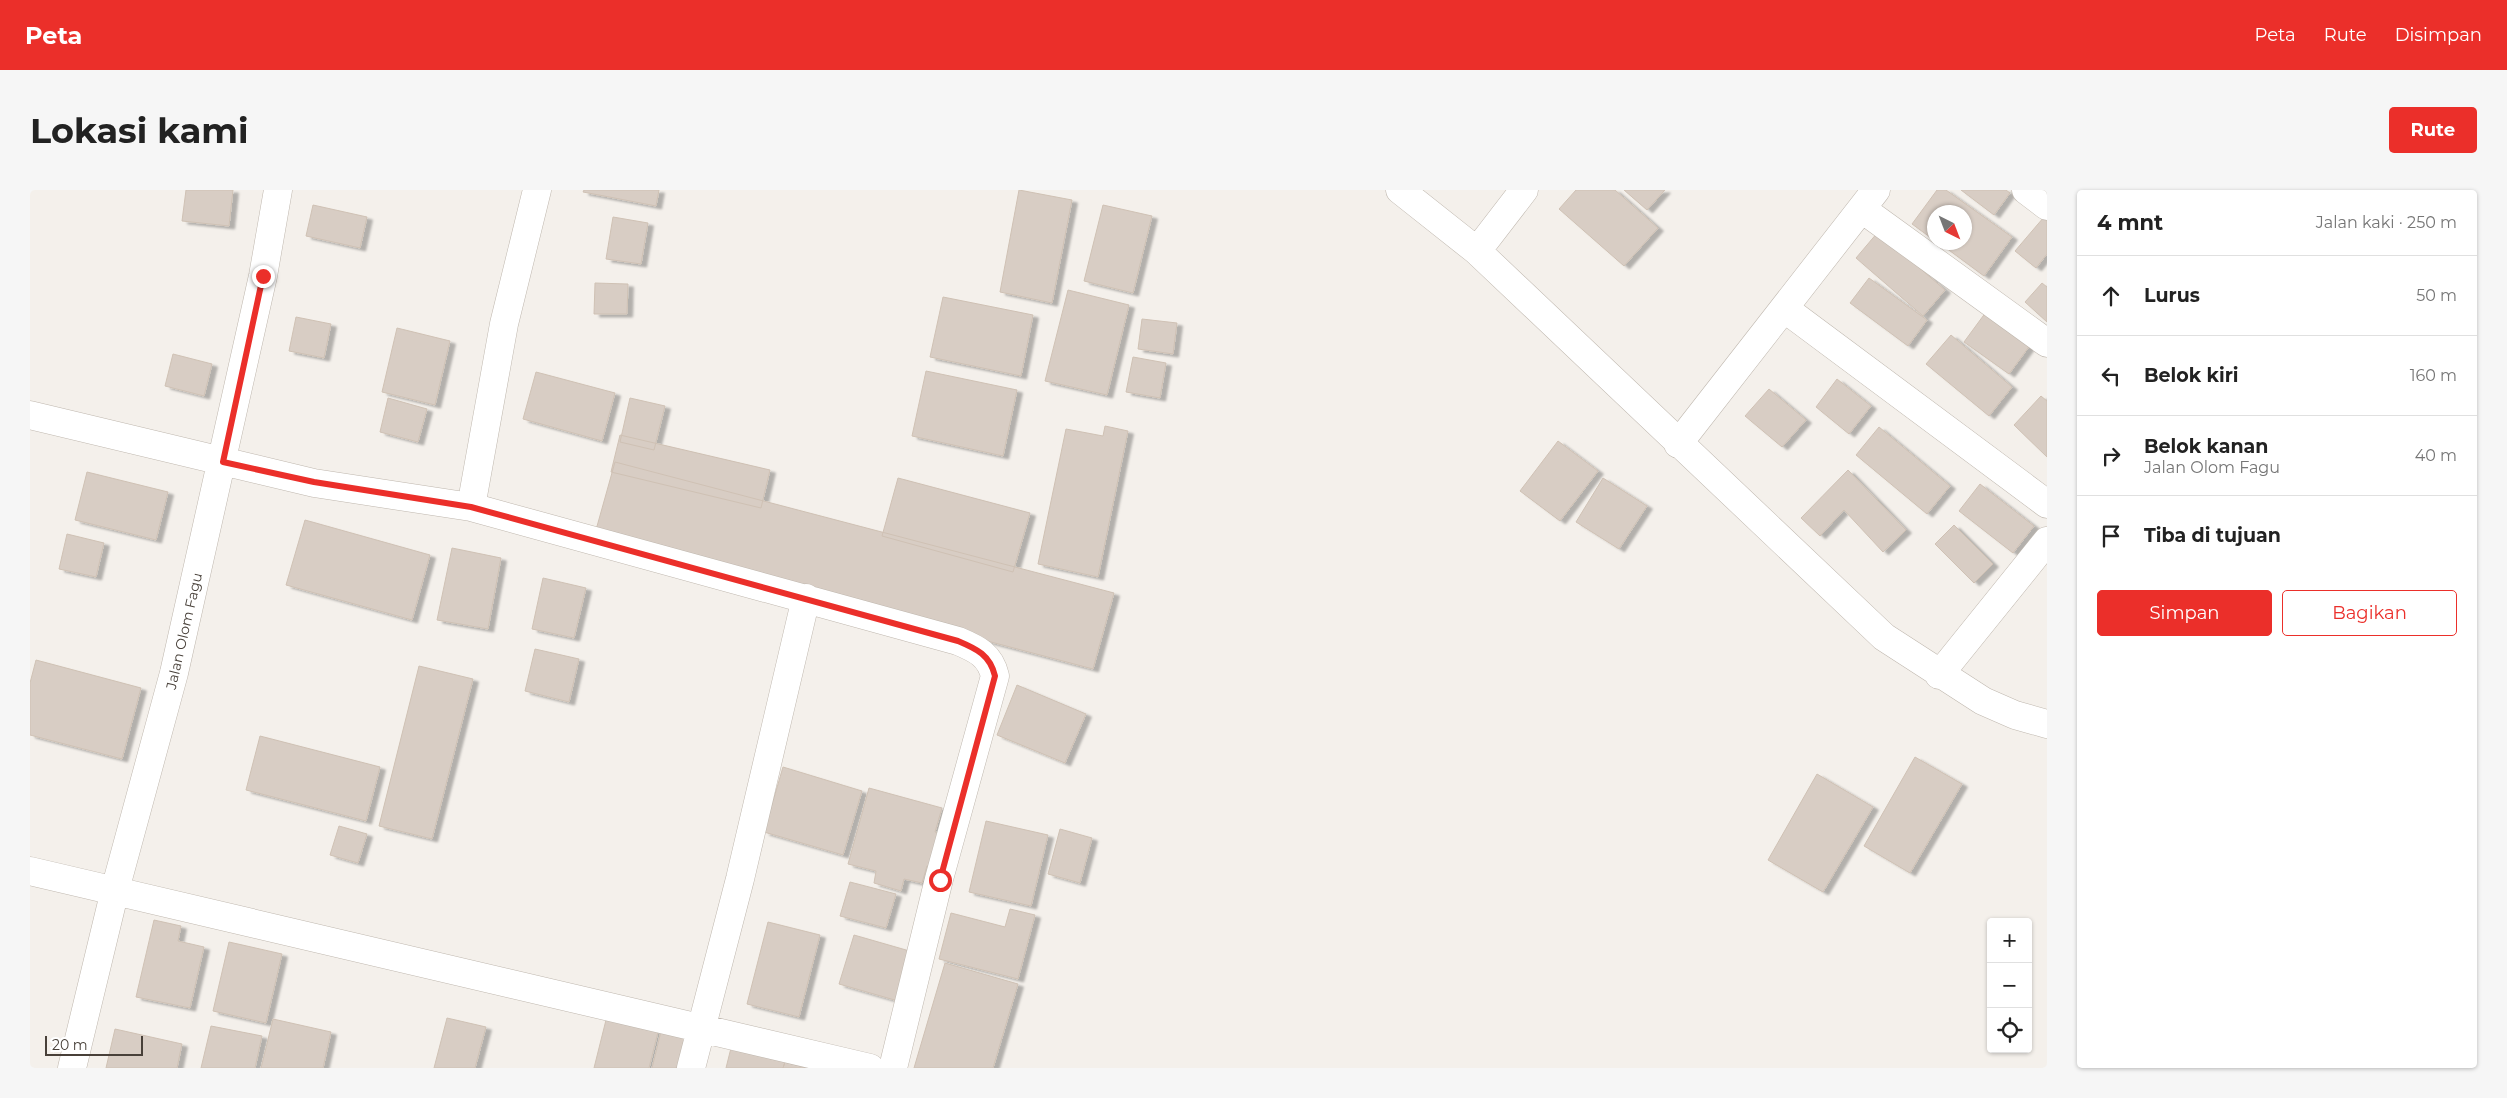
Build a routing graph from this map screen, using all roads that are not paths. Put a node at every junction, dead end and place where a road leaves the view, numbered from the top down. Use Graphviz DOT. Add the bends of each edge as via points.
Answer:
graph roads {
  1 [pos="278,190"];
  2 [pos="537,190"];
  3 [pos="1400,190"];
  4 [pos="1524,190"];
  5 [pos="2026,190"];
  6 [pos="1869,199"];
  7 [pos="2047,206"];
  8 [pos="1477,251"];
  9 [pos="1785,309"];
  10 [pos="2047,343"];
  11 [pos="30,415"];
  12 [pos="1678,444"];
  13 [pos="223,462"];
  14 [pos="2047,504"];
  15 [pos="471,507"];
  16 [pos="2047,541"];
  17 [pos="806,598"];
  18 [pos="1940,675"];
  19 [pos="2047,724"];
  20 [pos="30,871"];
  21 [pos="115,890"];
  22 [pos="701,1028"];
  23 [pos="72,1068"];
  24 [pos="691,1068"];
  25 [pos="870,1068"];
  26 [pos="893,1068"];
  1 -- 13 [label="street, Jalan Olom Fagu"];
  2 -- 15 [label="street" via="504,324"];
  3 -- 8 [label="street"];
  4 -- 8 [label="street"];
  5 -- 7 [label="street"];
  6 -- 9 [label="street"];
  6 -- 10 [label="street"];
  8 -- 12 [label="street"];
  9 -- 12 [label="street"];
  9 -- 14 [label="street"];
  11 -- 13 [label="street"];
  12 -- 18 [label="street" via="1884,637"];
  13 -- 15 [label="street" via="314,482"];
  13 -- 21 [label="street, Jalan Olom Fagu" via="174,673"];
  15 -- 17 [label="street"];
  16 -- 18 [label="street"];
  17 -- 22 [label="street"];
  17 -- 26 [label="street" via="978,649 988,658 995,676"];
  18 -- 19 [label="street" via="1983,701"];
  20 -- 21 [label="street"];
  21 -- 22 [label="street"];
  21 -- 23 [label="street, Jalan Olom Fagu"];
  22 -- 24 [label="street"];
  22 -- 25 [label="street"];
}
